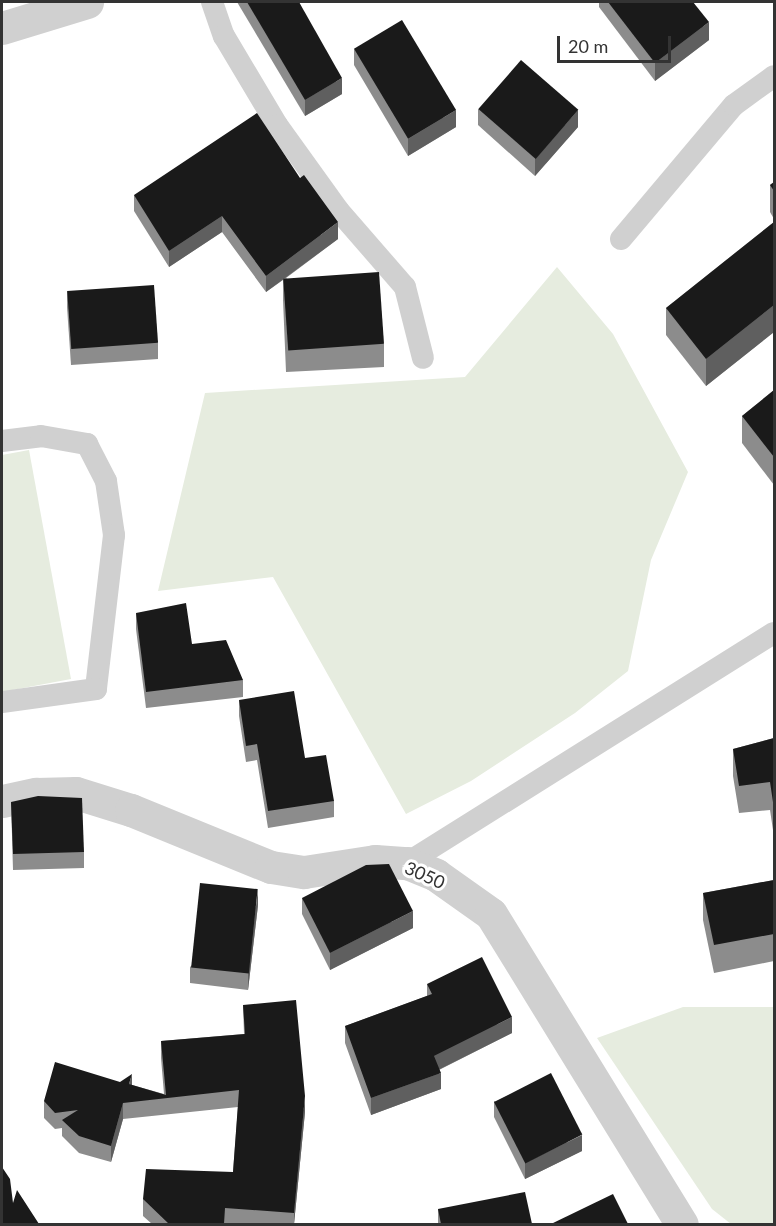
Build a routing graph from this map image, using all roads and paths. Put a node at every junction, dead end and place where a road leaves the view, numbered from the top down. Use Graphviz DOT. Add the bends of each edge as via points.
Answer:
graph roads {
  1 [pos="87,2"];
  2 [pos="212,2"];
  3 [pos="2,28"];
  4 [pos="774,76"];
  5 [pos="621,239"];
  6 [pos="423,358"];
  7 [pos="2,441"];
  8 [pos="774,633"];
  9 [pos="2,702"];
  10 [pos="2,801"];
  11 [pos="407,863"];
  12 [pos="682,1224"];
  1 -- 3 [label="street"];
  2 -- 6 [label="lane" via="224,36 277,126 338,210 405,287"];
  4 -- 5 [label="lane" via="734,105"];
  7 -- 9 [label="lane" via="41,436 87,444 106,481 114,535 96,689"];
  8 -- 11 [label="lane"];
  10 -- 11 [label="street, 3050" via="36,794 76,793 131,810 271,867 304,872 375,861"];
  11 -- 12 [label="street, 3050" via="436,875 491,914"];
}
